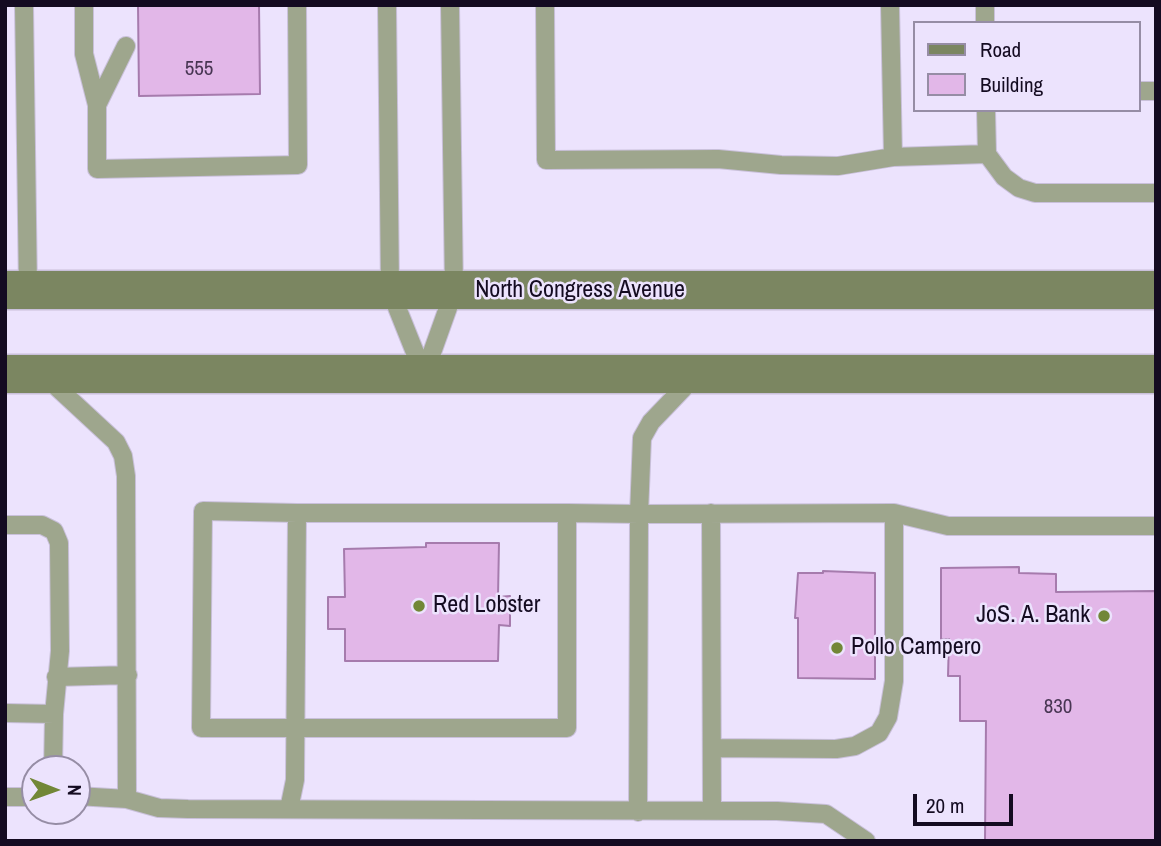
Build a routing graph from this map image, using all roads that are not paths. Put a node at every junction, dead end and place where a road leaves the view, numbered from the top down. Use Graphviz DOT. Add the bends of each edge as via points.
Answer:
graph roads {
  1 [pos="24,5"];
  2 [pos="84,5"];
  3 [pos="297,5"];
  4 [pos="387,5"];
  5 [pos="450,5"];
  6 [pos="545,5"];
  7 [pos="890,5"];
  8 [pos="118,50"];
  9 [pos="97,105"];
  10 [pos="986,112"];
  11 [pos="987,154"];
  12 [pos="893,157"];
  13 [pos="1156,193"];
  14 [pos="17,290"];
  15 [pos="390,290"];
  16 [pos="454,290"];
  17 [pos="1156,290"];
  18 [pos="5,374"];
  19 [pos="43,374"];
  20 [pos="1156,374"];
  21 [pos="424,375"];
  22 [pos="696,375"];
  23 [pos="296,513"];
  24 [pos="567,513"];
  25 [pos="711,513"];
  26 [pos="894,513"];
  27 [pos="639,514"];
  28 [pos="5,525"];
  29 [pos="1156,526"];
  30 [pos="128,675"];
  31 [pos="56,677"];
  32 [pos="5,713"];
  33 [pos="54,715"];
  34 [pos="296,729"];
  35 [pos="712,748"];
  36 [pos="53,755"];
  37 [pos="91,797"];
  38 [pos="127,799"];
  39 [pos="289,809"];
  40 [pos="712,810"];
  41 [pos="638,812"];
  42 [pos="866,841"];
  1 -- 14 [label="lane"];
  2 -- 9 [label="lane" via="84,54"];
  3 -- 9 [label="lane" via="298,165 97,169"];
  4 -- 15 [label="lane"];
  5 -- 16 [label="lane"];
  6 -- 12 [label="lane" via="545,160 718,159 838,166"];
  7 -- 12 [label="lane"];
  8 -- 9 [label="lane"];
  10 -- 11 [label="lane"];
  11 -- 12 [label="lane"];
  11 -- 13 [label="lane" via="1004,177 1035,193"];
  14 -- 15 [label="main road, North Congress Avenue"];
  15 -- 16 [label="main road, North Congress Avenue"];
  15 -- 21 [label="lane"];
  16 -- 17 [label="main road, North Congress Avenue"];
  16 -- 21 [label="lane"];
  18 -- 19 [label="main road"];
  19 -- 21 [label="main road"];
  19 -- 30 [label="lane" via="116,442 123,456"];
  20 -- 22 [label="main road"];
  21 -- 22 [label="main road"];
  22 -- 27 [label="lane" via="651,422 642,438"];
  23 -- 24 [label="lane"];
  23 -- 34 [label="lane"];
  23 -- 34 [label="lane" via="203,511 201,728"];
  24 -- 27 [label="lane"];
  24 -- 34 [label="lane" via="566,728"];
  25 -- 26 [label="lane"];
  25 -- 27 [label="lane"];
  25 -- 35 [label="lane"];
  26 -- 29 [label="lane" via="948,526"];
  26 -- 35 [label="lane" via="894,681 888,717 879,733 855,746 836,749"];
  27 -- 41 [label="lane"];
  28 -- 31 [label="lane" via="42,525 54,531 59,543"];
  30 -- 31 [label="lane"];
  30 -- 38 [label="lane"];
  31 -- 33 [label="lane"];
  32 -- 33 [label="lane"];
  33 -- 36 [label="lane"];
  34 -- 39 [label="lane"];
  35 -- 40 [label="lane"];
  37 -- 38 [label="lane"];
  38 -- 39 [label="lane" via="159,808"];
  39 -- 41 [label="lane"];
  40 -- 41 [label="lane"];
  40 -- 42 [label="lane" via="826,814"];
}
